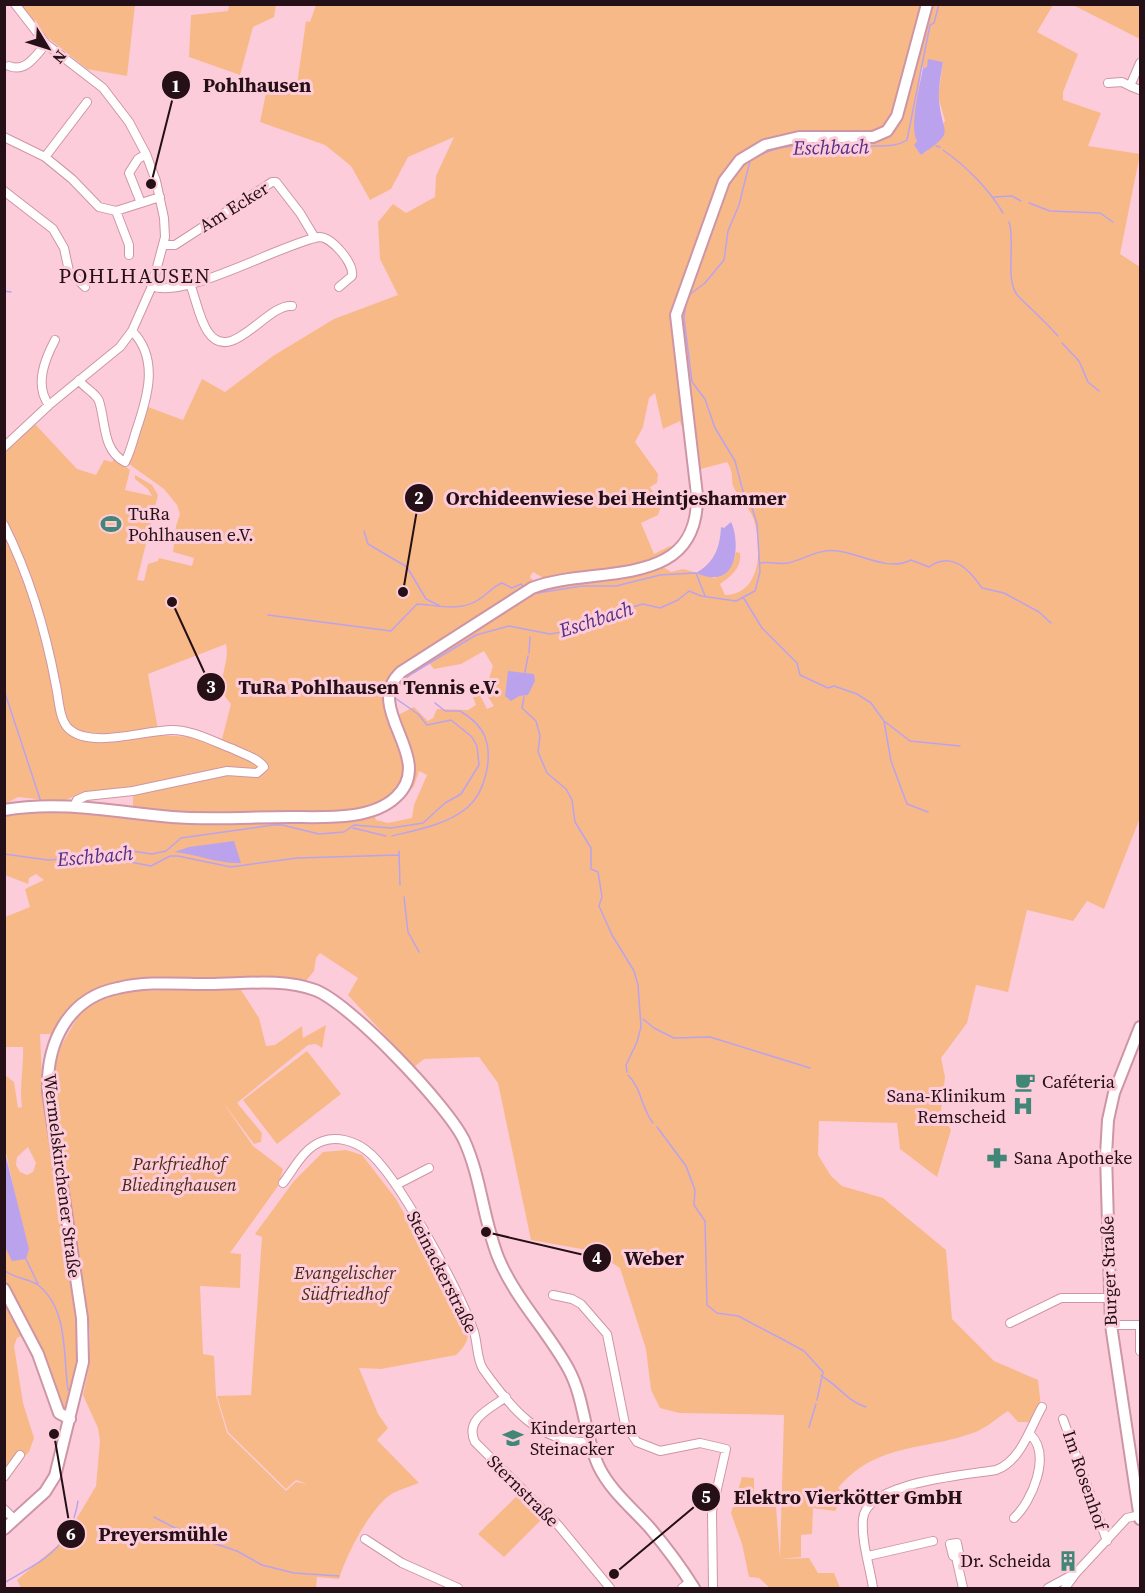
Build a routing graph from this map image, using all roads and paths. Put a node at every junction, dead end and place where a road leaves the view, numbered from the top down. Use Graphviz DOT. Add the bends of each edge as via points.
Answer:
graph roads {
  1 [pos="15,4"];
  2 [pos="927,4"];
  3 [pos="46,44"];
  4 [pos="1140,63"];
  5 [pos="9,66"];
  6 [pos="1108,83"];
  7 [pos="1130,86"];
  8 [pos="1140,90"];
  9 [pos="87,102"];
  10 [pos="5,140"];
  11 [pos="146,154"];
  12 [pos="45,156"];
  13 [pos="4,191"];
  14 [pos="160,197"];
  15 [pos="141,203"];
  16 [pos="116,211"];
  17 [pos="315,238"];
  18 [pos="165,245"];
  19 [pos="129,255"];
  20 [pos="190,284"];
  21 [pos="153,286"];
  22 [pos="85,287"];
  23 [pos="339,287"];
  24 [pos="292,306"];
  25 [pos="132,331"];
  26 [pos="55,340"];
  27 [pos="79,380"];
  28 [pos="49,405"];
  29 [pos="4,447"];
  30 [pos="4,525"];
  31 [pos="74,806"];
  32 [pos="4,810"];
  33 [pos="1140,1027"];
  34 [pos="429,1168"];
  35 [pos="283,1183"];
  36 [pos="396,1185"];
  37 [pos="4,1289"];
  38 [pos="553,1295"];
  39 [pos="1110,1298"];
  40 [pos="1010,1323"];
  41 [pos="1111,1325"];
  42 [pos="1140,1325"];
  43 [pos="1140,1352"];
  44 [pos="506,1397"];
  45 [pos="1042,1407"];
  46 [pos="70,1419"];
  47 [pos="1063,1419"];
  48 [pos="1030,1434"];
  49 [pos="590,1442"];
  50 [pos="20,1455"];
  51 [pos="4,1477"];
  52 [pos="1137,1487"];
  53 [pos="4,1509"];
  54 [pos="1140,1517"];
  55 [pos="1014,1518"];
  56 [pos="15,1520"];
  57 [pos="4,1530"];
  58 [pos="364,1539"];
  59 [pos="933,1541"];
  60 [pos="1107,1541"];
  61 [pos="868,1556"];
  62 [pos="956,1557"];
  63 [pos="1076,1573"];
  64 [pos="689,1586"];
  65 [pos="458,1588"];
  66 [pos="610,1588"];
  67 [pos="713,1588"];
  68 [pos="873,1588"];
  69 [pos="963,1588"];
  70 [pos="1048,1588"];
  71 [pos="1065,1588"];
  1 -- 3 [label="street"];
  2 -- 31 [label="main road" via="897,116 887,131 870,138 799,137 776,142 747,154 726,177 676,313 697,495 693,527 682,546 646,567 532,588 397,675 388,702 407,750 409,769 400,792 384,805 336,816 197,818"];
  3 -- 5 [label="street" via="26,66"];
  3 -- 11 [label="street" via="103,88 129,122"];
  4 -- 7 [label="street"];
  6 -- 7 [label="street"];
  7 -- 8 [label="street"];
  9 -- 12 [label="street" via="73,127"];
  10 -- 12 [label="street"];
  11 -- 14 [label="street"];
  11 -- 15 [label="street" via="129,173"];
  12 -- 16 [label="street" via="99,207"];
  13 -- 22 [label="street" via="53,229 64,248 69,271"];
  14 -- 15 [label="street"];
  14 -- 18 [label="street"];
  15 -- 16 [label="street"];
  16 -- 19 [label="street"];
  17 -- 18 [label="street, Am Ecker" via="288,196 272,182 175,245"];
  17 -- 20 [label="street"];
  17 -- 23 [label="street, Am Ecker" via="328,239 351,267 352,276"];
  18 -- 21 [label="street"];
  20 -- 21 [label="street" via="166,290"];
  20 -- 24 [label="street" via="209,334 221,341 234,341 279,309"];
  21 -- 25 [label="street"];
  25 -- 27 [label="street" via="108,359"];
  25 -- 27 [label="street" via="146,360 150,381 125,462 117,457 104,431 99,402"];
  26 -- 28 [label="street" via="42,375 42,392"];
  27 -- 28 [label="street"];
  28 -- 29 [label="street"];
  30 -- 31 [label="street" via="23,563 51,658 63,719 70,730 86,737 174,730 243,753 264,767 257,772 227,771 133,791 86,796"];
  31 -- 32 [label="main road"];
  33 -- 39 [label="main road, Burger Straße" via="1114,1092 1106,1140"];
  34 -- 36 [label="street"];
  35 -- 36 [label="street, Steinackerstraße" via="310,1148 332,1139 349,1141 367,1150"];
  36 -- 44 [label="street, Steinackerstraße" via="473,1328 480,1363"];
  37 -- 46 [label="main road" via="38,1354 59,1413"];
  38 -- 67 [label="street" via="581,1304 607,1334 625,1424 633,1439 660,1451 700,1443 726,1449 712,1511"];
  39 -- 40 [label="street" via="1061,1298"];
  39 -- 41 [label="main road, Burger Straße"];
  41 -- 42 [label="street"];
  41 -- 52 [label="main road, Burger Straße"];
  42 -- 43 [label="street"];
  44 -- 49 [label="street, Steinackerstraße" via="544,1433 565,1441"];
  44 -- 66 [label="street, Sternstraße" via="475,1420 471,1431 475,1442 558,1525"];
  45 -- 48 [label="street, Im Rosenhof"];
  46 -- 49 [label="main road, Wermelskirchener Straße" via="81,1371 83,1330 48,1092 49,1061 58,1033 85,1002 117,988 148,984 285,984 313,989 343,1005 453,1121 470,1157 502,1265 570,1371"];
  46 -- 56 [label="main road, Wermelskirchener Straße" via="54,1479"];
  47 -- 60 [label="street, Im Rosenhof"];
  48 -- 55 [label="street, Im Rosenhof" via="1037,1451 1038,1475 1030,1499"];
  48 -- 61 [label="street, Im Rosenhof" via="1001,1468 906,1485 878,1499 863,1516"];
  49 -- 64 [label="main road, Wermelskirchener Straße" via="603,1474 667,1549"];
  50 -- 51 [label="street"];
  52 -- 54 [label="main road, Burger Straße"];
  53 -- 56 [label="street"];
  54 -- 60 [label="street" via="1127,1518"];
  56 -- 57 [label="main road, Wermelskirchener Straße"];
  58 -- 65 [label="street" via="402,1563"];
  59 -- 61 [label="street"];
  60 -- 63 [label="street"];
  61 -- 68 [label="street, Im Rosenhof"];
  62 -- 69 [label="street"];
  63 -- 70 [label="street"];
  63 -- 71 [label="street"];
}
